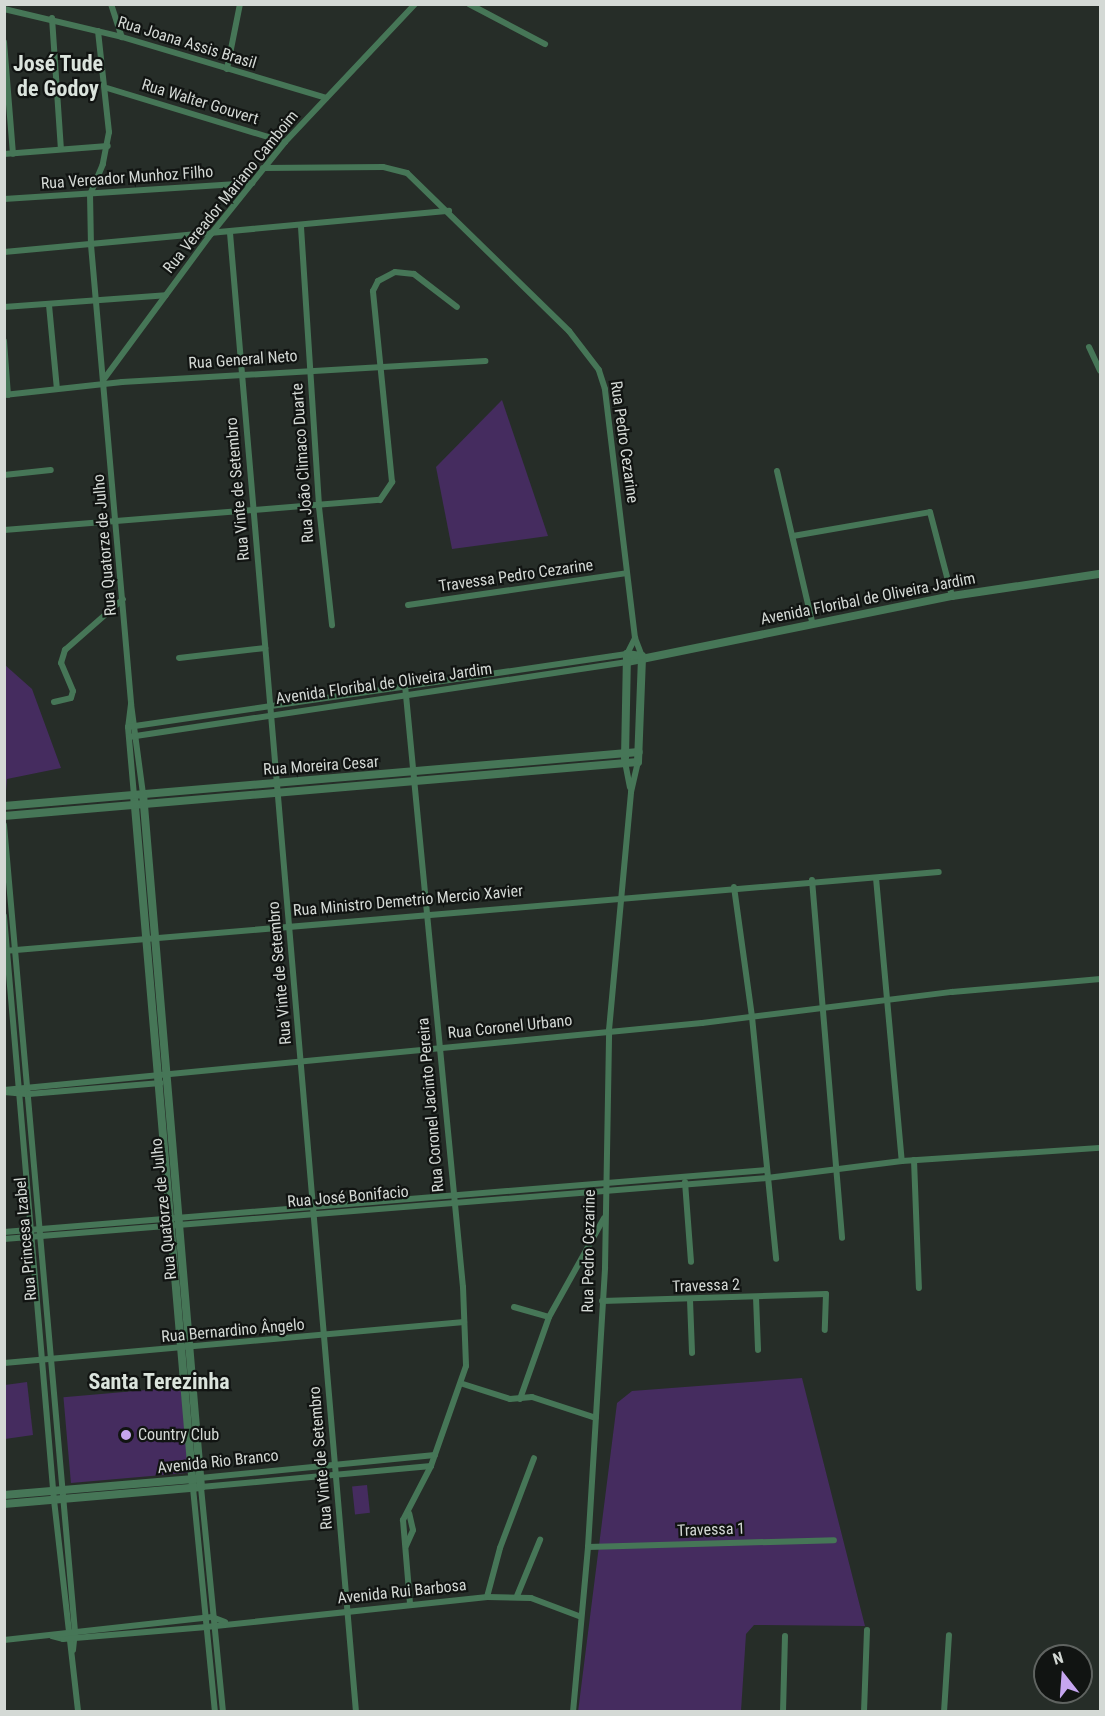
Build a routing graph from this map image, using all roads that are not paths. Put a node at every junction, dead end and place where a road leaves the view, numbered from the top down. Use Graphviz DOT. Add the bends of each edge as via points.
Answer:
graph roads {
  1 [pos="111,4"];
  2 [pos="240,4"];
  3 [pos="415,4"];
  4 [pos="469,4"];
  5 [pos="4,9"];
  6 [pos="52,18"];
  7 [pos="98,30"];
  8 [pos="122,37"];
  9 [pos="4,42"];
  10 [pos="545,44"];
  11 [pos="227,69"];
  12 [pos="107,88"];
  13 [pos="326,98"];
  14 [pos="285,142"];
  15 [pos="108,146"];
  16 [pos="61,148"];
  17 [pos="13,153"];
  18 [pos="4,154"];
  19 [pos="263,168"];
  20 [pos="252,183"];
  21 [pos="90,194"];
  22 [pos="4,199"];
  23 [pos="449,211"];
  24 [pos="301,227"];
  25 [pos="230,233"];
  26 [pos="211,234"];
  27 [pos="91,245"];
  28 [pos="4,252"];
  29 [pos="166,295"];
  30 [pos="96,301"];
  31 [pos="49,305"];
  32 [pos="4,307"];
  33 [pos="458,307"];
  34 [pos="4,341"];
  35 [pos="1089,347"];
  36 [pos="485,361"];
  37 [pos="379,366"];
  38 [pos="310,369"];
  39 [pos="1101,371"];
  40 [pos="242,374"];
  41 [pos="105,381"];
  42 [pos="57,389"];
  43 [pos="6,395"];
  44 [pos="51,470"];
  45 [pos="777,471"];
  46 [pos="4,475"];
  47 [pos="319,507"];
  48 [pos="253,512"];
  49 [pos="116,523"];
  50 [pos="4,530"];
  51 [pos="793,536"];
  52 [pos="627,573"];
  53 [pos="1101,574"];
  54 [pos="952,596"];
  55 [pos="123,599"];
  56 [pos="408,605"];
  57 [pos="812,622"];
  58 [pos="332,625"];
  59 [pos="635,638"];
  60 [pos="265,648"];
  61 [pos="642,656"];
  62 [pos="179,658"];
  63 [pos="627,658"];
  64 [pos="405,685"];
  65 [pos="350,693"];
  66 [pos="407,695"];
  67 [pos="54,702"];
  68 [pos="351,702"];
  69 [pos="131,704"];
  70 [pos="270,705"];
  71 [pos="626,708"];
  72 [pos="641,708"];
  73 [pos="203,715"];
  74 [pos="271,715"];
  75 [pos="204,725"];
  76 [pos="136,726"];
  77 [pos="128,727"];
  78 [pos="137,736"];
  79 [pos="129,737"];
  80 [pos="639,752"];
  81 [pos="625,753"];
  82 [pos="625,762"];
  83 [pos="638,762"];
  84 [pos="415,772"];
  85 [pos="132,773"];
  86 [pos="141,773"];
  87 [pos="416,782"];
  88 [pos="278,783"];
  89 [pos="279,792"];
  90 [pos="631,792"];
  91 [pos="143,794"];
  92 [pos="134,795"];
  93 [pos="140,805"];
  94 [pos="4,806"];
  95 [pos="4,816"];
  96 [pos="4,825"];
  97 [pos="939,872"];
  98 [pos="876,878"];
  99 [pos="812,880"];
  100 [pos="734,888"];
  101 [pos="619,896"];
  102 [pos="429,912"];
  103 [pos="4,916"];
  104 [pos="288,925"];
  105 [pos="151,940"];
  106 [pos="9,950"];
  107 [pos="1101,979"];
  108 [pos="887,999"];
  109 [pos="822,1007"];
  110 [pos="752,1017"];
  111 [pos="609,1030"];
  112 [pos="440,1048"];
  113 [pos="301,1060"];
  114 [pos="161,1079"];
  115 [pos="28,1085"];
  116 [pos="19,1086"];
  117 [pos="4,1091"];
  118 [pos="20,1095"];
  119 [pos="28,1095"];
  120 [pos="1101,1148"];
  121 [pos="914,1160"];
  122 [pos="902,1161"];
  123 [pos="837,1169"];
  124 [pos="766,1170"];
  125 [pos="716,1173"];
  126 [pos="685,1175"];
  127 [pos="767,1178"];
  128 [pos="604,1181"];
  129 [pos="717,1182"];
  130 [pos="685,1184"];
  131 [pos="604,1191"];
  132 [pos="453,1194"];
  133 [pos="453,1202"];
  134 [pos="311,1210"];
  135 [pos="604,1218"];
  136 [pos="175,1221"];
  137 [pos="4,1232"];
  138 [pos="35,1233"];
  139 [pos="842,1238"];
  140 [pos="4,1239"];
  141 [pos="776,1259"];
  142 [pos="691,1262"];
  143 [pos="174,1264"];
  144 [pos="183,1264"];
  145 [pos="919,1288"];
  146 [pos="756,1297"];
  147 [pos="690,1300"];
  148 [pos="602,1301"];
  149 [pos="514,1307"];
  150 [pos="187,1309"];
  151 [pos="177,1310"];
  152 [pos="549,1317"];
  153 [pos="464,1322"];
  154 [pos="825,1330"];
  155 [pos="323,1336"];
  156 [pos="190,1349"];
  157 [pos="180,1350"];
  158 [pos="758,1350"];
  159 [pos="692,1353"];
  160 [pos="51,1358"];
  161 [pos="42,1360"];
  162 [pos="4,1363"];
  163 [pos="463,1384"];
  164 [pos="520,1399"];
  165 [pos="185,1400"];
  166 [pos="194,1400"];
  167 [pos="596,1418"];
  168 [pos="192,1433"];
  169 [pos="435,1455"];
  170 [pos="534,1458"];
  171 [pos="335,1463"];
  172 [pos="431,1466"];
  173 [pos="335,1474"];
  174 [pos="159,1482"];
  175 [pos="197,1483"];
  176 [pos="160,1491"];
  177 [pos="96,1492"];
  178 [pos="4,1495"];
  179 [pos="64,1495"];
  180 [pos="53,1496"];
  181 [pos="4,1504"];
  182 [pos="409,1513"];
  183 [pos="540,1540"];
  184 [pos="834,1540"];
  185 [pos="406,1546"];
  186 [pos="588,1547"];
  187 [pos="517,1596"];
  188 [pos="488,1597"];
  189 [pos="410,1604"];
  190 [pos="348,1611"];
  191 [pos="579,1616"];
  192 [pos="209,1617"];
  193 [pos="225,1622"];
  194 [pos="210,1627"];
  195 [pos="867,1630"];
  196 [pos="72,1635"];
  197 [pos="950,1635"];
  198 [pos="785,1636"];
  199 [pos="4,1640"];
  200 [pos="217,1691"];
  201 [pos="78,1712"];
  202 [pos="215,1712"];
  203 [pos="223,1712"];
  204 [pos="357,1712"];
  205 [pos="573,1712"];
  206 [pos="783,1712"];
  207 [pos="864,1712"];
  208 [pos="944,1712"];
  1 -- 8 [label="street"];
  2 -- 11 [label="street"];
  3 -- 13 [label="street, Rua Vereador Mariano Camboim"];
  4 -- 10 [label="street"];
  5 -- 6 [label="street, Rua Joana Assis Brasil"];
  6 -- 7 [label="street, Rua Joana Assis Brasil"];
  6 -- 16 [label="street"];
  7 -- 8 [label="street, Rua Joana Assis Brasil"];
  7 -- 12 [label="street"];
  8 -- 11 [label="street, Rua Joana Assis Brasil"];
  9 -- 17 [label="street"];
  11 -- 13 [label="street, Rua Joana Assis Brasil"];
  12 -- 14 [label="street, Rua Walter Gouvert"];
  12 -- 15 [label="street"];
  13 -- 14 [label="street, Rua Vereador Mariano Camboim"];
  14 -- 19 [label="street, Rua Vereador Mariano Camboim"];
  15 -- 16 [label="street"];
  15 -- 21 [label="street"];
  16 -- 17 [label="street"];
  17 -- 18 [label="street"];
  19 -- 20 [label="street, Rua Vereador Mariano Camboim"];
  19 -- 23 [label="street, Rua Pedro Cezarine" via="397,169"];
  20 -- 21 [label="street, Rua Vereador Munhoz Filho"];
  20 -- 26 [label="street, Rua Vereador Mariano Camboim"];
  21 -- 22 [label="street, Rua Vereador Munhoz Filho"];
  21 -- 27 [label="street, Rua Quatorze de Julho"];
  23 -- 24 [label="street"];
  23 -- 52 [label="street, Rua Pedro Cezarine" via="569,331 599,370 613,439"];
  24 -- 25 [label="street"];
  24 -- 38 [label="street, Rua João Climaco Duarte"];
  25 -- 26 [label="street"];
  25 -- 40 [label="street, Rua Vinte de Setembro"];
  26 -- 27 [label="street"];
  26 -- 29 [label="street, Rua Vereador Mariano Camboim"];
  27 -- 28 [label="street"];
  27 -- 30 [label="street, Rua Quatorze de Julho"];
  29 -- 30 [label="street"];
  29 -- 41 [label="street, Rua Vereador Mariano Camboim"];
  30 -- 31 [label="street"];
  30 -- 41 [label="street, Rua Quatorze de Julho"];
  31 -- 32 [label="street"];
  31 -- 42 [label="street"];
  33 -- 37 [label="street" via="414,274 396,272 378,281 373,291"];
  34 -- 43 [label="street"];
  35 -- 39 [label="street"];
  36 -- 37 [label="street, Rua General Neto" via="428,367"];
  37 -- 38 [label="street, Rua General Neto"];
  37 -- 47 [label="street" via="392,482 387,494 368,504"];
  38 -- 40 [label="street, Rua General Neto"];
  38 -- 47 [label="street, Rua João Climaco Duarte"];
  40 -- 41 [label="street, Rua General Neto"];
  40 -- 48 [label="street, Rua Vinte de Setembro"];
  41 -- 42 [label="street, Rua General Neto"];
  41 -- 49 [label="street, Rua Quatorze de Julho"];
  42 -- 43 [label="street, Rua General Neto"];
  44 -- 46 [label="street"];
  45 -- 51 [label="street"];
  47 -- 48 [label="street"];
  47 -- 58 [label="street, Rua João Climaco Duarte"];
  48 -- 49 [label="street"];
  48 -- 60 [label="street, Rua Vinte de Setembro"];
  49 -- 50 [label="street"];
  49 -- 55 [label="street, Rua Quatorze de Julho"];
  51 -- 54 [label="street" via="930,512"];
  51 -- 57 [label="street"];
  52 -- 56 [label="street, Travessa Pedro Cezarine"];
  52 -- 59 [label="street, Rua Pedro Cezarine"];
  53 -- 54 [label="street, Avenida Floribal de Oliveira Jardim"];
  54 -- 57 [label="street, Avenida Floribal de Oliveira Jardim"];
  55 -- 67 [label="street" via="65,650 62,663 73,691 71,698"];
  55 -- 69 [label="street, Rua Quatorze de Julho"];
  57 -- 61 [label="street, Avenida Floribal de Oliveira Jardim"];
  59 -- 61 [label="street"];
  59 -- 63 [label="street, Rua Pedro Cezarine"];
  60 -- 62 [label="street"];
  60 -- 70 [label="street, Rua Vinte de Setembro"];
  61 -- 63 [label="street, Avenida Floribal de Oliveira Jardim"];
  61 -- 72 [label="street, Rua Pedro Cezarine"];
  63 -- 64 [label="street, Avenida Floribal de Oliveira Jardim"];
  63 -- 66 [label="street, Avenida Floribal de Oliveira Jardim"];
  63 -- 71 [label="street, Rua Pedro Cezarine"];
  64 -- 65 [label="street, Avenida Floribal de Oliveira Jardim"];
  64 -- 66 [label="street, Rua Coronel Jacinto Pereira"];
  65 -- 68 [label="street"];
  65 -- 70 [label="street, Avenida Floribal de Oliveira Jardim"];
  66 -- 68 [label="street, Avenida Floribal de Oliveira Jardim"];
  66 -- 84 [label="street, Rua Coronel Jacinto Pereira"];
  68 -- 74 [label="street, Avenida Floribal de Oliveira Jardim"];
  69 -- 76 [label="street, Rua Quatorze de Julho"];
  69 -- 77 [label="street, Rua Quatorze de Julho"];
  70 -- 73 [label="street, Avenida Floribal de Oliveira Jardim"];
  70 -- 74 [label="street, Rua Vinte de Setembro"];
  71 -- 72 [label="street"];
  71 -- 81 [label="street, Rua Pedro Cezarine"];
  72 -- 80 [label="street, Rua Pedro Cezarine"];
  73 -- 75 [label="street"];
  73 -- 76 [label="street, Avenida Floribal de Oliveira Jardim"];
  74 -- 75 [label="street, Avenida Floribal de Oliveira Jardim"];
  74 -- 88 [label="street, Rua Vinte de Setembro"];
  75 -- 78 [label="street, Avenida Floribal de Oliveira Jardim"];
  76 -- 77 [label="street, Avenida Floribal de Oliveira Jardim"];
  76 -- 78 [label="street, Rua Quatorze de Julho"];
  77 -- 79 [label="street, Rua Quatorze de Julho"];
  78 -- 79 [label="street, Avenida Floribal de Oliveira Jardim"];
  78 -- 86 [label="street, Rua Quatorze de Julho"];
  79 -- 85 [label="street, Rua Quatorze de Julho"];
  80 -- 81 [label="street, Rua Moreira Cesar"];
  80 -- 83 [label="street, Rua Pedro Cezarine"];
  81 -- 82 [label="street, Rua Pedro Cezarine"];
  81 -- 84 [label="street, Rua Moreira Cesar"];
  82 -- 83 [label="street, Rua Moreira Cesar"];
  82 -- 87 [label="street, Rua Moreira Cesar"];
  82 -- 90 [label="street, Rua Pedro Cezarine"];
  83 -- 90 [label="street, Rua Pedro Cezarine"];
  84 -- 87 [label="street, Rua Coronel Jacinto Pereira"];
  84 -- 88 [label="street, Rua Moreira Cesar"];
  85 -- 86 [label="street"];
  85 -- 92 [label="street, Rua Quatorze de Julho"];
  86 -- 91 [label="street, Rua Quatorze de Julho"];
  87 -- 89 [label="street, Rua Moreira Cesar"];
  87 -- 102 [label="street, Rua Coronel Jacinto Pereira"];
  88 -- 89 [label="street, Rua Vinte de Setembro"];
  88 -- 91 [label="street, Rua Moreira Cesar"];
  89 -- 93 [label="street, Rua Moreira Cesar"];
  89 -- 104 [label="street, Rua Vinte de Setembro"];
  90 -- 101 [label="street, Rua Pedro Cezarine"];
  91 -- 92 [label="street, Rua Moreira Cesar"];
  91 -- 93 [label="street, Rua Quatorze de Julho"];
  92 -- 93 [label="street, Rua Quatorze de Julho"];
  92 -- 94 [label="street, Rua Moreira Cesar"];
  93 -- 95 [label="street, Rua Moreira Cesar"];
  93 -- 105 [label="street, Rua Quatorze de Julho"];
  96 -- 106 [label="street, Rua Princesa Izabel"];
  97 -- 98 [label="street, Rua Ministro Demetrio Mercio Xavier"];
  98 -- 99 [label="street, Rua Ministro Demetrio Mercio Xavier"];
  98 -- 108 [label="street"];
  99 -- 100 [label="street, Rua Ministro Demetrio Mercio Xavier"];
  99 -- 109 [label="street"];
  100 -- 101 [label="street, Rua Ministro Demetrio Mercio Xavier"];
  100 -- 110 [label="street"];
  101 -- 102 [label="street, Rua Ministro Demetrio Mercio Xavier"];
  101 -- 111 [label="street, Rua Pedro Cezarine"];
  102 -- 104 [label="street, Rua Ministro Demetrio Mercio Xavier"];
  102 -- 112 [label="street, Rua Coronel Jacinto Pereira"];
  103 -- 106 [label="street, Rua Princesa Izabel"];
  104 -- 105 [label="street, Rua Ministro Demetrio Mercio Xavier"];
  104 -- 113 [label="street, Rua Vinte de Setembro"];
  105 -- 106 [label="street, Rua Ministro Demetrio Mercio Xavier"];
  105 -- 114 [label="street, Rua Quatorze de Julho"];
  106 -- 115 [label="street, Rua Princesa Izabel"];
  106 -- 116 [label="street, Rua Princesa Izabel"];
  107 -- 108 [label="street, Rua Coronel Urbano"];
  108 -- 109 [label="street, Rua Coronel Urbano"];
  108 -- 122 [label="street"];
  109 -- 110 [label="street, Rua Coronel Urbano"];
  109 -- 123 [label="street"];
  110 -- 111 [label="street, Rua Coronel Urbano"];
  110 -- 124 [label="street"];
  111 -- 112 [label="street, Rua Coronel Urbano"];
  111 -- 128 [label="street, Rua Pedro Cezarine"];
  112 -- 113 [label="street, Rua Coronel Urbano"];
  112 -- 132 [label="street, Rua Coronel Jacinto Pereira"];
  113 -- 114 [label="street, Rua Coronel Urbano"];
  113 -- 134 [label="street, Rua Vinte de Setembro"];
  114 -- 115 [label="street, Rua Coronel Urbano"];
  114 -- 119 [label="street, Rua Coronel Urbano"];
  114 -- 136 [label="street, Rua Quatorze de Julho"];
  115 -- 116 [label="street, Rua Coronel Urbano"];
  115 -- 119 [label="street, Rua Princesa Izabel"];
  116 -- 117 [label="street, Rua Coronel Urbano"];
  116 -- 118 [label="street, Rua Princesa Izabel"];
  117 -- 118 [label="street, Rua Coronel Urbano"];
  118 -- 119 [label="street, Rua Coronel Urbano"];
  118 -- 138 [label="street, Rua Princesa Izabel"];
  119 -- 138 [label="street, Rua Princesa Izabel"];
  120 -- 121 [label="street, Rua José Bonifacio"];
  121 -- 122 [label="street, Rua José Bonifacio"];
  121 -- 145 [label="street"];
  122 -- 123 [label="street, Rua José Bonifacio"];
  123 -- 127 [label="street, Rua José Bonifacio"];
  123 -- 139 [label="street"];
  124 -- 125 [label="street, Rua José Bonifacio"];
  124 -- 127 [label="street"];
  125 -- 126 [label="street, Rua José Bonifacio"];
  125 -- 129 [label="street"];
  126 -- 128 [label="street, Rua José Bonifacio"];
  126 -- 130 [label="street"];
  127 -- 129 [label="street, Rua José Bonifacio"];
  127 -- 141 [label="street"];
  128 -- 131 [label="street, Rua Pedro Cezarine"];
  128 -- 132 [label="street, Rua José Bonifacio"];
  129 -- 130 [label="street, Rua José Bonifacio"];
  130 -- 131 [label="street, Rua José Bonifacio"];
  130 -- 142 [label="street"];
  131 -- 133 [label="street, Rua José Bonifacio"];
  131 -- 135 [label="street, Rua Pedro Cezarine"];
  132 -- 133 [label="street, Rua Coronel Jacinto Pereira"];
  132 -- 134 [label="street, Rua José Bonifacio"];
  133 -- 134 [label="street, Rua José Bonifacio"];
  133 -- 153 [label="street, Rua Coronel Jacinto Pereira"];
  134 -- 136 [label="street, Rua José Bonifacio"];
  134 -- 155 [label="street, Rua Vinte de Setembro"];
  135 -- 148 [label="street, Rua Pedro Cezarine"];
  135 -- 152 [label="street"];
  136 -- 138 [label="street, Rua José Bonifacio"];
  136 -- 143 [label="street, Rua Quatorze de Julho"];
  136 -- 144 [label="street, Rua Quatorze de Julho"];
  137 -- 138 [label="street, Rua José Bonifacio"];
  138 -- 140 [label="street, Rua José Bonifacio"];
  138 -- 160 [label="street, Rua Princesa Izabel"];
  138 -- 161 [label="street, Rua Princesa Izabel"];
  143 -- 144 [label="street"];
  143 -- 151 [label="street, Rua Quatorze de Julho"];
  144 -- 150 [label="street, Rua Quatorze de Julho"];
  146 -- 147 [label="street, Travessa 2"];
  146 -- 154 [label="street, Travessa 2" via="826,1294"];
  146 -- 158 [label="street"];
  147 -- 148 [label="street, Travessa 2"];
  147 -- 159 [label="street"];
  148 -- 167 [label="street, Rua Pedro Cezarine"];
  149 -- 152 [label="street"];
  150 -- 151 [label="street"];
  150 -- 156 [label="street, Rua Quatorze de Julho"];
  151 -- 157 [label="street, Rua Quatorze de Julho"];
  152 -- 164 [label="street"];
  153 -- 155 [label="street, Rua Bernardino Ângelo"];
  153 -- 163 [label="street, Rua Coronel Jacinto Pereira"];
  155 -- 156 [label="street, Rua Bernardino Ângelo"];
  155 -- 171 [label="street, Rua Vinte de Setembro"];
  156 -- 157 [label="street, Rua Bernardino Ângelo"];
  156 -- 166 [label="street, Rua Quatorze de Julho"];
  157 -- 160 [label="street, Rua Bernardino Ângelo"];
  157 -- 165 [label="street, Rua Quatorze de Julho"];
  160 -- 161 [label="street, Rua Bernardino Ângelo"];
  160 -- 179 [label="street, Rua Princesa Izabel"];
  161 -- 162 [label="street, Rua Bernardino Ângelo"];
  161 -- 180 [label="street, Rua Princesa Izabel"];
  163 -- 164 [label="street"];
  163 -- 169 [label="street, Rua Coronel Jacinto Pereira"];
  164 -- 167 [label="street" via="532,1397"];
  165 -- 166 [label="street"];
  165 -- 168 [label="street, Rua Quatorze de Julho"];
  166 -- 168 [label="street, Rua Quatorze de Julho"];
  167 -- 186 [label="street, Rua Pedro Cezarine"];
  168 -- 175 [label="street, Rua Quatorze de Julho"];
  169 -- 171 [label="street, Avenida Rio Branco"];
  169 -- 172 [label="street, Rua Coronel Jacinto Pereira"];
  170 -- 188 [label="street" via="500,1548"];
  171 -- 173 [label="street, Rua Vinte de Setembro"];
  171 -- 175 [label="street, Avenida Rio Branco"];
  172 -- 173 [label="street, Avenida Rio Branco"];
  172 -- 182 [label="street, Rua Coronel Jacinto Pereira"];
  173 -- 175 [label="street, Avenida Rio Branco"];
  173 -- 190 [label="street, Rua Vinte de Setembro"];
  174 -- 175 [label="street, Avenida Rio Branco"];
  174 -- 176 [label="street"];
  174 -- 177 [label="street, Avenida Rio Branco"];
  175 -- 176 [label="street, Avenida Rio Branco"];
  175 -- 192 [label="street, Rua Quatorze de Julho"];
  176 -- 177 [label="street, Avenida Rio Branco"];
  177 -- 179 [label="street, Avenida Rio Branco"];
  178 -- 180 [label="street, Avenida Rio Branco"];
  179 -- 180 [label="street, Avenida Rio Branco"];
  179 -- 196 [label="street, Rua Princesa Izabel"];
  180 -- 181 [label="street, Avenida Rio Branco"];
  180 -- 196 [label="street, Rua Princesa Izabel"];
  182 -- 185 [label="street, Rua Coronel Jacinto Pereira" via="413,1530"];
  182 -- 185 [label="street, Rua Coronel Jacinto Pereira" via="401,1530"];
  183 -- 187 [label="street"];
  184 -- 186 [label="street, Travessa 1"];
  185 -- 189 [label="street, Rua Coronel Jacinto Pereira"];
  186 -- 191 [label="street, Rua Pedro Cezarine"];
  187 -- 188 [label="street, Avenida Rui Barbosa"];
  187 -- 191 [label="street, Avenida Rui Barbosa"];
  188 -- 189 [label="street, Avenida Rui Barbosa"];
  189 -- 190 [label="street, Avenida Rui Barbosa"];
  190 -- 193 [label="street, Avenida Rui Barbosa"];
  190 -- 204 [label="street, Rua Vinte de Setembro"];
  191 -- 205 [label="street, Rua Pedro Cezarine"];
  192 -- 193 [label="street, Avenida Rui Barbosa"];
  192 -- 194 [label="street, Rua Quatorze de Julho"];
  192 -- 196 [label="street, Avenida Rui Barbosa"];
  193 -- 194 [label="street, Avenida Rui Barbosa"];
  194 -- 196 [label="street, Avenida Rui Barbosa"];
  194 -- 200 [label="street, Rua Quatorze de Julho"];
  195 -- 207 [label="street"];
  196 -- 199 [label="street, Avenida Rui Barbosa"];
  196 -- 201 [label="street, Rua Princesa Izabel"];
  197 -- 208 [label="street"];
  198 -- 206 [label="street"];
  200 -- 202 [label="street, Rua Quatorze de Julho"];
  200 -- 203 [label="street, Rua Quatorze de Julho"];
}
